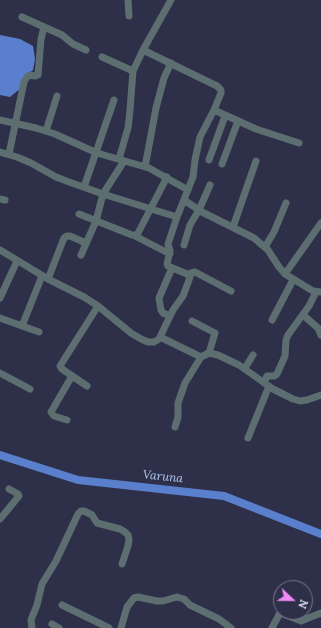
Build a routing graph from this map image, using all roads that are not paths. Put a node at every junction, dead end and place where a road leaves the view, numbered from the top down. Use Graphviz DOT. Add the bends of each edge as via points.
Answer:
graph roads {
  1 [pos="128,0"];
  2 [pos="170,0"];
  3 [pos="129,16"];
  4 [pos="22,17"];
  5 [pos="44,27"];
  6 [pos="86,50"];
  7 [pos="143,50"];
  8 [pos="102,57"];
  9 [pos="171,63"];
  10 [pos="133,71"];
  11 [pos="57,96"];
  12 [pos="114,100"];
  13 [pos="214,110"];
  14 [pos="225,116"];
  15 [pos="0,120"];
  16 [pos="238,121"];
  17 [pos="16,122"];
  18 [pos="46,131"];
  19 [pos="299,143"];
  20 [pos="0,152"];
  21 [pos="97,152"];
  22 [pos="9,154"];
  23 [pos="121,160"];
  24 [pos="209,160"];
  25 [pos="256,161"];
  26 [pos="222,164"];
  27 [pos="145,167"];
  28 [pos="167,177"];
  29 [pos="210,185"];
  30 [pos="84,188"];
  31 [pos="188,190"];
  32 [pos="103,194"];
  33 [pos="184,200"];
  34 [pos="286,203"];
  35 [pos="151,209"];
  36 [pos="199,210"];
  37 [pos="79,214"];
  38 [pos="177,217"];
  39 [pos="96,221"];
  40 [pos="321,223"];
  41 [pos="233,227"];
  42 [pos="135,236"];
  43 [pos="86,243"];
  44 [pos="184,245"];
  45 [pos="265,247"];
  46 [pos="0,250"];
  47 [pos="170,254"];
  48 [pos="81,255"];
  49 [pos="17,260"];
  50 [pos="172,268"];
  51 [pos="285,274"];
  52 [pos="189,275"];
  53 [pos="45,278"];
  54 [pos="293,280"];
  55 [pos="231,291"];
  56 [pos="318,292"];
  57 [pos="0,298"];
  58 [pos="98,306"];
  59 [pos="303,315"];
  60 [pos="170,316"];
  61 [pos="0,318"];
  62 [pos="272,320"];
  63 [pos="192,321"];
  64 [pos="22,326"];
  65 [pos="39,332"];
  66 [pos="321,335"];
  67 [pos="160,337"];
  68 [pos="209,353"];
  69 [pos="252,355"];
  70 [pos="201,357"];
  71 [pos="245,368"];
  72 [pos="0,373"];
  73 [pos="72,376"];
  74 [pos="266,384"];
  75 [pos="87,386"];
  76 [pos="30,389"];
  77 [pos="321,395"];
  78 [pos="67,420"];
  79 [pos="175,427"];
  80 [pos="248,438"];
  81 [pos="9,489"];
  82 [pos="0,519"];
  83 [pos="122,564"];
  84 [pos="62,605"];
  85 [pos="321,613"];
  86 [pos="52,624"];
  87 [pos="32,628"];
  88 [pos="59,628"];
  89 [pos="109,628"];
  90 [pos="121,628"];
  91 [pos="231,628"];
  92 [pos="272,628"];
  1 -- 3 [label="street"];
  2 -- 7 [label="street"];
  4 -- 5 [label="street"];
  5 -- 6 [label="street"];
  5 -- 17 [label="street" via="38,75 30,75 26,79"];
  7 -- 9 [label="street"];
  7 -- 10 [label="street"];
  8 -- 10 [label="street"];
  9 -- 13 [label="street" via="220,88 221,93"];
  9 -- 27 [label="street" via="156,108"];
  10 -- 23 [label="street" via="128,128"];
  11 -- 18 [label="street"];
  12 -- 21 [label="street"];
  13 -- 14 [label="street"];
  13 -- 31 [label="street" via="200,137 193,177"];
  14 -- 16 [label="street"];
  14 -- 24 [label="street"];
  15 -- 17 [label="street"];
  16 -- 19 [label="street"];
  16 -- 26 [label="street"];
  17 -- 18 [label="street"];
  17 -- 22 [label="street"];
  18 -- 21 [label="street"];
  20 -- 22 [label="street"];
  21 -- 23 [label="street"];
  21 -- 30 [label="street"];
  22 -- 30 [label="street"];
  23 -- 27 [label="street"];
  23 -- 32 [label="street"];
  25 -- 41 [label="street"];
  27 -- 28 [label="street"];
  28 -- 31 [label="street"];
  28 -- 35 [label="street"];
  29 -- 36 [label="street"];
  30 -- 32 [label="street"];
  31 -- 33 [label="street"];
  32 -- 35 [label="street"];
  32 -- 39 [label="street"];
  33 -- 36 [label="street"];
  33 -- 38 [label="street"];
  34 -- 45 [label="street"];
  35 -- 38 [label="street"];
  35 -- 42 [label="street"];
  36 -- 41 [label="street"];
  36 -- 44 [label="street" via="190,225"];
  37 -- 39 [label="street"];
  38 -- 47 [label="street" via="168,244"];
  39 -- 42 [label="street"];
  39 -- 43 [label="street"];
  40 -- 51 [label="street"];
  41 -- 45 [label="street"];
  42 -- 47 [label="street"];
  43 -- 48 [label="street"];
  43 -- 53 [label="street" via="70,236 64,238"];
  45 -- 51 [label="street"];
  46 -- 49 [label="street"];
  47 -- 50 [label="street" via="167,264"];
  49 -- 53 [label="street"];
  49 -- 57 [label="street"];
  50 -- 52 [label="street"];
  50 -- 60 [label="street" via="159,298 161,310"];
  51 -- 54 [label="street"];
  52 -- 55 [label="street" via="195,272"];
  52 -- 60 [label="street" via="183,296"];
  53 -- 58 [label="street" via="72,290"];
  53 -- 64 [label="street"];
  54 -- 56 [label="street"];
  54 -- 62 [label="street"];
  56 -- 59 [label="street"];
  58 -- 67 [label="street" via="122,327 141,339 154,342"];
  58 -- 73 [label="street" via="61,364 62,369"];
  59 -- 66 [label="street" via="318,328"];
  59 -- 74 [label="street" via="286,340 285,356 277,374 267,376"];
  60 -- 67 [label="street"];
  61 -- 64 [label="street"];
  63 -- 68 [label="street" via="215,333"];
  64 -- 65 [label="street"];
  67 -- 70 [label="street"];
  68 -- 70 [label="street"];
  68 -- 71 [label="street"];
  69 -- 71 [label="street"];
  70 -- 79 [label="street" via="185,383 178,403"];
  71 -- 74 [label="street"];
  72 -- 76 [label="street"];
  73 -- 75 [label="street"];
  73 -- 78 [label="street" via="51,412 54,416"];
  74 -- 77 [label="street" via="300,401"];
  74 -- 80 [label="street"];
  81 -- 82 [label="street" via="19,496"];
  83 -- 87 [label="street" via="128,546 128,535 120,529 97,523 92,515 81,511 42,584 31,620"];
  84 -- 89 [label="street"];
  85 -- 92 [label="street" via="301,621 280,613"];
  86 -- 88 [label="street"];
  90 -- 91 [label="street" via="127,607 134,598 163,601 177,597"];
}
